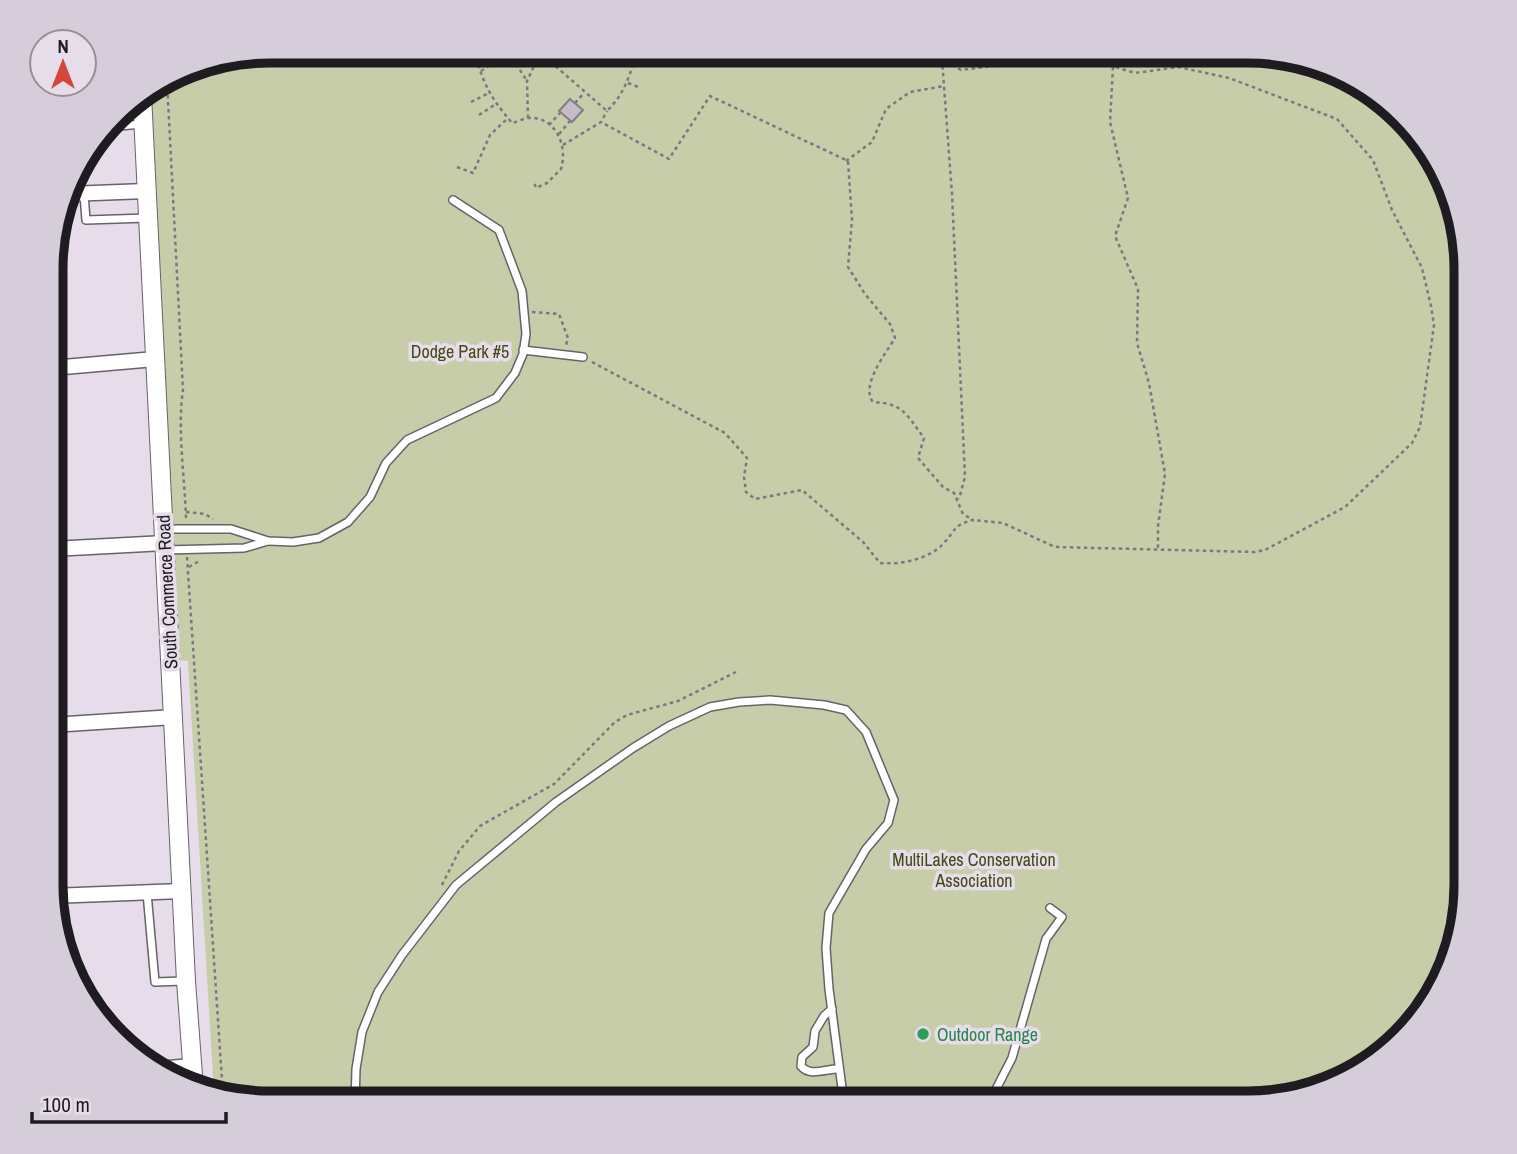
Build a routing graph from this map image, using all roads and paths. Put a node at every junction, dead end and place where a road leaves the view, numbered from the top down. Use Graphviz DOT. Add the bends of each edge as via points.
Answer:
graph roads {
  1 [pos="478,63"];
  2 [pos="493,63"];
  3 [pos="515,63"];
  4 [pos="536,63"];
  5 [pos="552,63"];
  6 [pos="633,63"];
  7 [pos="942,63"];
  8 [pos="949,63"];
  9 [pos="1008,63"];
  10 [pos="1101,63"];
  11 [pos="1113,67"];
  12 [pos="480,72"];
  13 [pos="527,81"];
  14 [pos="628,82"];
  15 [pos="944,86"];
  16 [pos="641,88"];
  17 [pos="167,90"];
  18 [pos="585,92"];
  19 [pos="489,93"];
  20 [pos="471,102"];
  21 [pos="575,103"];
  22 [pos="496,104"];
  23 [pos="142,106"];
  24 [pos="607,111"];
  25 [pos="560,113"];
  26 [pos="479,115"];
  27 [pos="508,118"];
  28 [pos="528,118"];
  29 [pos="570,121"];
  30 [pos="601,122"];
  31 [pos="143,124"];
  32 [pos="549,125"];
  33 [pos="121,126"];
  34 [pos="559,134"];
  35 [pos="563,145"];
  36 [pos="846,161"];
  37 [pos="457,167"];
  38 [pos="534,182"];
  39 [pos="146,191"];
  40 [pos="77,194"];
  41 [pos="84,194"];
  42 [pos="453,200"];
  43 [pos="148,218"];
  44 [pos="525,312"];
  45 [pos="523,350"];
  46 [pos="564,355"];
  47 [pos="583,357"];
  48 [pos="155,359"];
  49 [pos="63,367"];
  50 [pos="958,500"];
  51 [pos="973,520"];
  52 [pos="216,527"];
  53 [pos="165,541"];
  54 [pos="268,541"];
  55 [pos="63,548"];
  56 [pos="1158,550"];
  57 [pos="187,559"];
  58 [pos="736,672"];
  59 [pos="174,717"];
  60 [pos="63,723"];
  61 [pos="441,889"];
  62 [pos="182,891"];
  63 [pos="147,892"];
  64 [pos="63,896"];
  65 [pos="1050,908"];
  66 [pos="186,981"];
  67 [pos="832,1009"];
  68 [pos="192,1066"];
  69 [pos="174,1068"];
  70 [pos="838,1069"];
  71 [pos="193,1076"];
  72 [pos="222,1085"];
  73 [pos="355,1091"];
  74 [pos="842,1091"];
  75 [pos="995,1091"];
  1 -- 12 [label="path"];
  2 -- 12 [label="path"];
  3 -- 4 [label="path"];
  3 -- 13 [label="path"];
  4 -- 13 [label="path"];
  5 -- 18 [label="path"];
  6 -- 14 [label="path"];
  7 -- 15 [label="path"];
  8 -- 9 [label="path" via="961,70"];
  10 -- 11 [label="path"];
  11 -- 56 [label="path" via="1110,122 1128,198 1115,236 1138,289 1137,343 1150,383 1165,474"];
  11 -- 56 [label="path" via="1140,73 1178,67 1230,78 1337,119 1373,160 1422,268 1434,325 1417,436 1345,507 1265,550"];
  12 -- 19 [label="path"];
  13 -- 28 [label="path"];
  14 -- 16 [label="path"];
  14 -- 24 [label="path"];
  15 -- 36 [label="path" via="910,92 886,109 873,142"];
  15 -- 50 [label="path" via="965,477"];
  17 -- 52 [label="path" via="186,514 205,514"];
  18 -- 21 [label="path"];
  18 -- 24 [label="path"];
  19 -- 20 [label="path"];
  19 -- 22 [label="path"];
  22 -- 26 [label="path"];
  22 -- 27 [label="path"];
  23 -- 31 [label="street, South Commerce Road"];
  24 -- 30 [label="path"];
  25 -- 32 [label="path"];
  27 -- 28 [label="path" via="512,123"];
  27 -- 37 [label="path" via="490,135 473,173"];
  28 -- 32 [label="path"];
  29 -- 34 [label="path"];
  30 -- 35 [label="path"];
  30 -- 36 [label="path" via="669,159 710,96"];
  31 -- 33 [label="lane"];
  31 -- 39 [label="street, South Commerce Road"];
  32 -- 34 [label="path"];
  34 -- 35 [label="path"];
  35 -- 38 [label="path" via="563,163 556,177 536,188"];
  36 -- 50 [label="path" via="852,220 848,267 890,324 895,338 867,390 869,398 900,407 908,416 924,438 918,458"];
  39 -- 41 [label="street"];
  39 -- 43 [label="street, South Commerce Road"];
  40 -- 41 [label="street"];
  41 -- 43 [label="lane" via="86,220"];
  42 -- 44 [label="lane" via="499,230"];
  43 -- 48 [label="street, South Commerce Road"];
  44 -- 45 [label="lane"];
  44 -- 46 [label="path" via="559,314 568,338"];
  45 -- 46 [label="lane"];
  45 -- 54 [label="lane" via="515,373 496,398 432,426 396,450 370,497 348,522 319,538"];
  46 -- 47 [label="lane"];
  47 -- 51 [label="path" via="727,435 747,458 746,492 754,499 802,490 863,542 880,563 929,555 958,523"];
  48 -- 49 [label="street"];
  48 -- 53 [label="street, South Commerce Road"];
  50 -- 51 [label="path" via="963,513"];
  51 -- 56 [label="path" via="1003,523 1055,547"];
  52 -- 53 [label="lane"];
  52 -- 54 [label="lane"];
  53 -- 54 [label="lane" via="244,548"];
  53 -- 55 [label="street"];
  53 -- 59 [label="street, South Commerce Road"];
  57 -- 72 [label="path"];
  58 -- 61 [label="path" via="678,701 615,722 554,784 480,826 459,851"];
  59 -- 60 [label="street"];
  59 -- 62 [label="street, South Commerce Road"];
  62 -- 63 [label="street"];
  62 -- 66 [label="street, South Commerce Road"];
  63 -- 64 [label="street"];
  63 -- 66 [label="lane" via="155,982"];
  65 -- 75 [label="lane" via="1062,917 1046,939 1012,1058"];
  66 -- 68 [label="street, South Commerce Road"];
  67 -- 70 [label="lane"];
  67 -- 70 [label="lane" via="815,1031 813,1046 802,1057 801,1066 811,1072"];
  67 -- 73 [label="lane" via="826,948 829,913 866,849 888,823 894,800 866,732 845,710 770,700 738,702 710,707 632,748 556,802 456,885 378,992 362,1032"];
  68 -- 69 [label="street"];
  68 -- 71 [label="street, South Commerce Road"];
  70 -- 74 [label="lane"];
}
